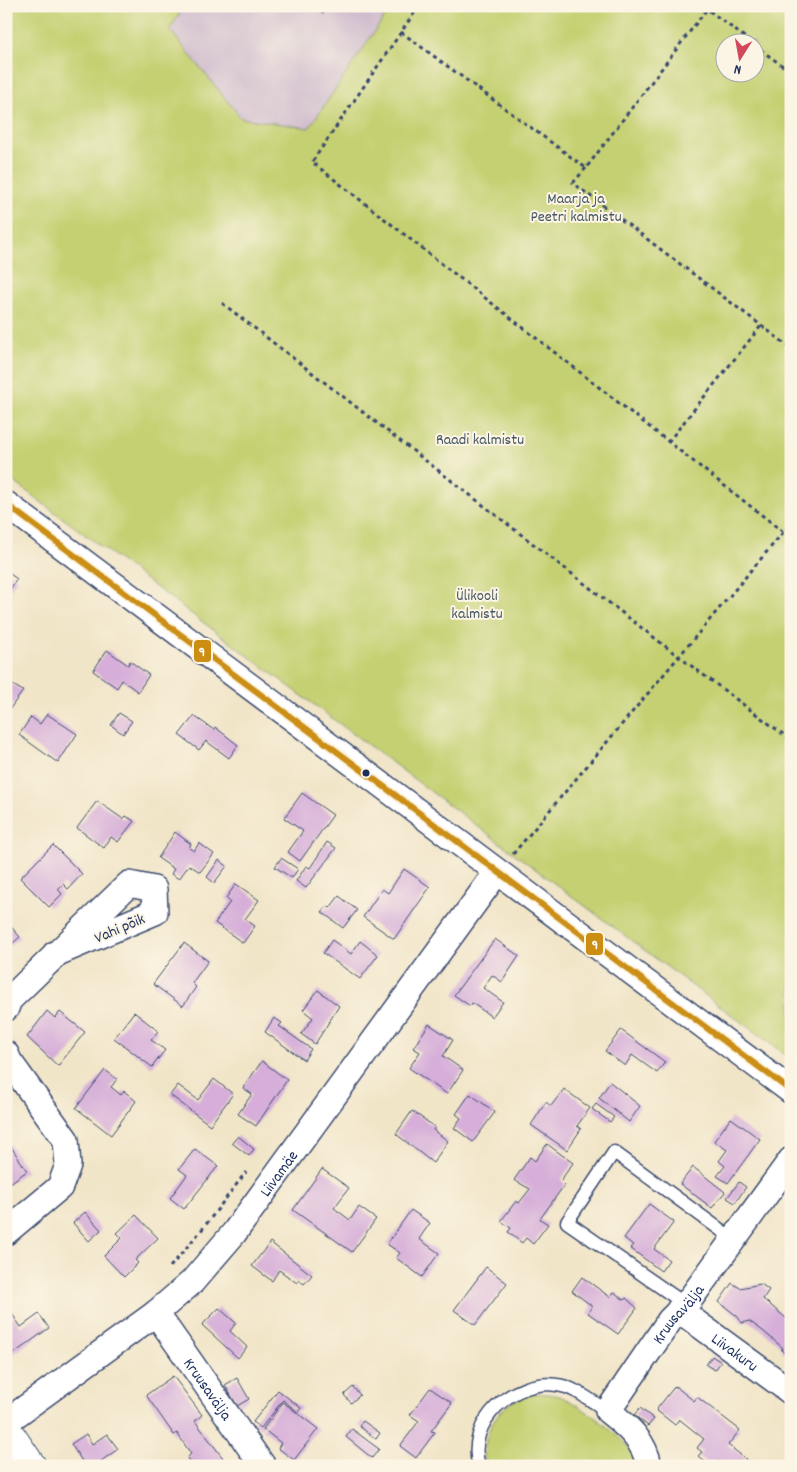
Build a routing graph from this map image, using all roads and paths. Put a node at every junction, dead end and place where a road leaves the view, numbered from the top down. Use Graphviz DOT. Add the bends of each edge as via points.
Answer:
graph roads {
  1 [pos="419,6"];
  2 [pos="705,8"];
  3 [pos="401,32"];
  4 [pos="737,32"];
  5 [pos="764,52"];
  6 [pos="791,72"];
  7 [pos="586,168"];
  8 [pos="222,303"];
  9 [pos="761,326"];
  10 [pos="791,348"];
  11 [pos="668,442"];
  12 [pos="6,504"];
  13 [pos="791,523"];
  14 [pos="782,532"];
  15 [pos="791,538"];
  16 [pos="678,656"];
  17 [pos="791,740"];
  18 [pos="497,872"];
  19 [pos="55,954"];
  20 [pos="6,1008"];
  21 [pos="6,1054"];
  22 [pos="791,1091"];
  23 [pos="791,1160"];
  24 [pos="248,1169"];
  25 [pos="6,1232"];
  26 [pos="733,1240"];
  27 [pos="168,1268"];
  28 [pos="682,1307"];
  29 [pos="156,1313"];
  30 [pos="791,1392"];
  31 [pos="608,1411"];
  32 [pos="6,1422"];
  33 [pos="6,1428"];
  34 [pos="32,1466"];
  35 [pos="263,1466"];
  36 [pos="479,1466"];
  37 [pos="649,1466"];
  1 -- 3 [label="path"];
  2 -- 4 [label="path"];
  2 -- 7 [label="path"];
  3 -- 7 [label="path"];
  3 -- 11 [label="path" via="312,162"];
  5 -- 6 [label="path"];
  7 -- 9 [label="path" via="573,183"];
  8 -- 16 [label="path"];
  9 -- 10 [label="path"];
  9 -- 11 [label="path"];
  11 -- 14 [label="path"];
  12 -- 18 [label="street"];
  13 -- 14 [label="path"];
  14 -- 15 [label="path"];
  14 -- 16 [label="path"];
  16 -- 17 [label="path"];
  16 -- 18 [label="path"];
  18 -- 22 [label="street"];
  18 -- 29 [label="street, Liivamäe" via="234,1233 192,1282"];
  19 -- 20 [label="street" via="9,1000"];
  21 -- 25 [label="street" via="66,1140 68,1166 60,1187"];
  23 -- 26 [label="street, Kruusavälja"];
  24 -- 27 [label="path"];
  26 -- 28 [label="street, Kruusavälja"];
  26 -- 28 [label="lane" via="614,1152 567,1222"];
  28 -- 30 [label="street, Liivakuru"];
  28 -- 31 [label="street, Kruusavälja"];
  29 -- 32 [label="street, Liivamäe"];
  29 -- 35 [label="street, Kruusavälja"];
  31 -- 36 [label="lane" via="556,1384 514,1392 495,1406 484,1421 478,1442"];
  31 -- 37 [label="street" via="628,1427 647,1452"];
  33 -- 34 [label="street"];
}
